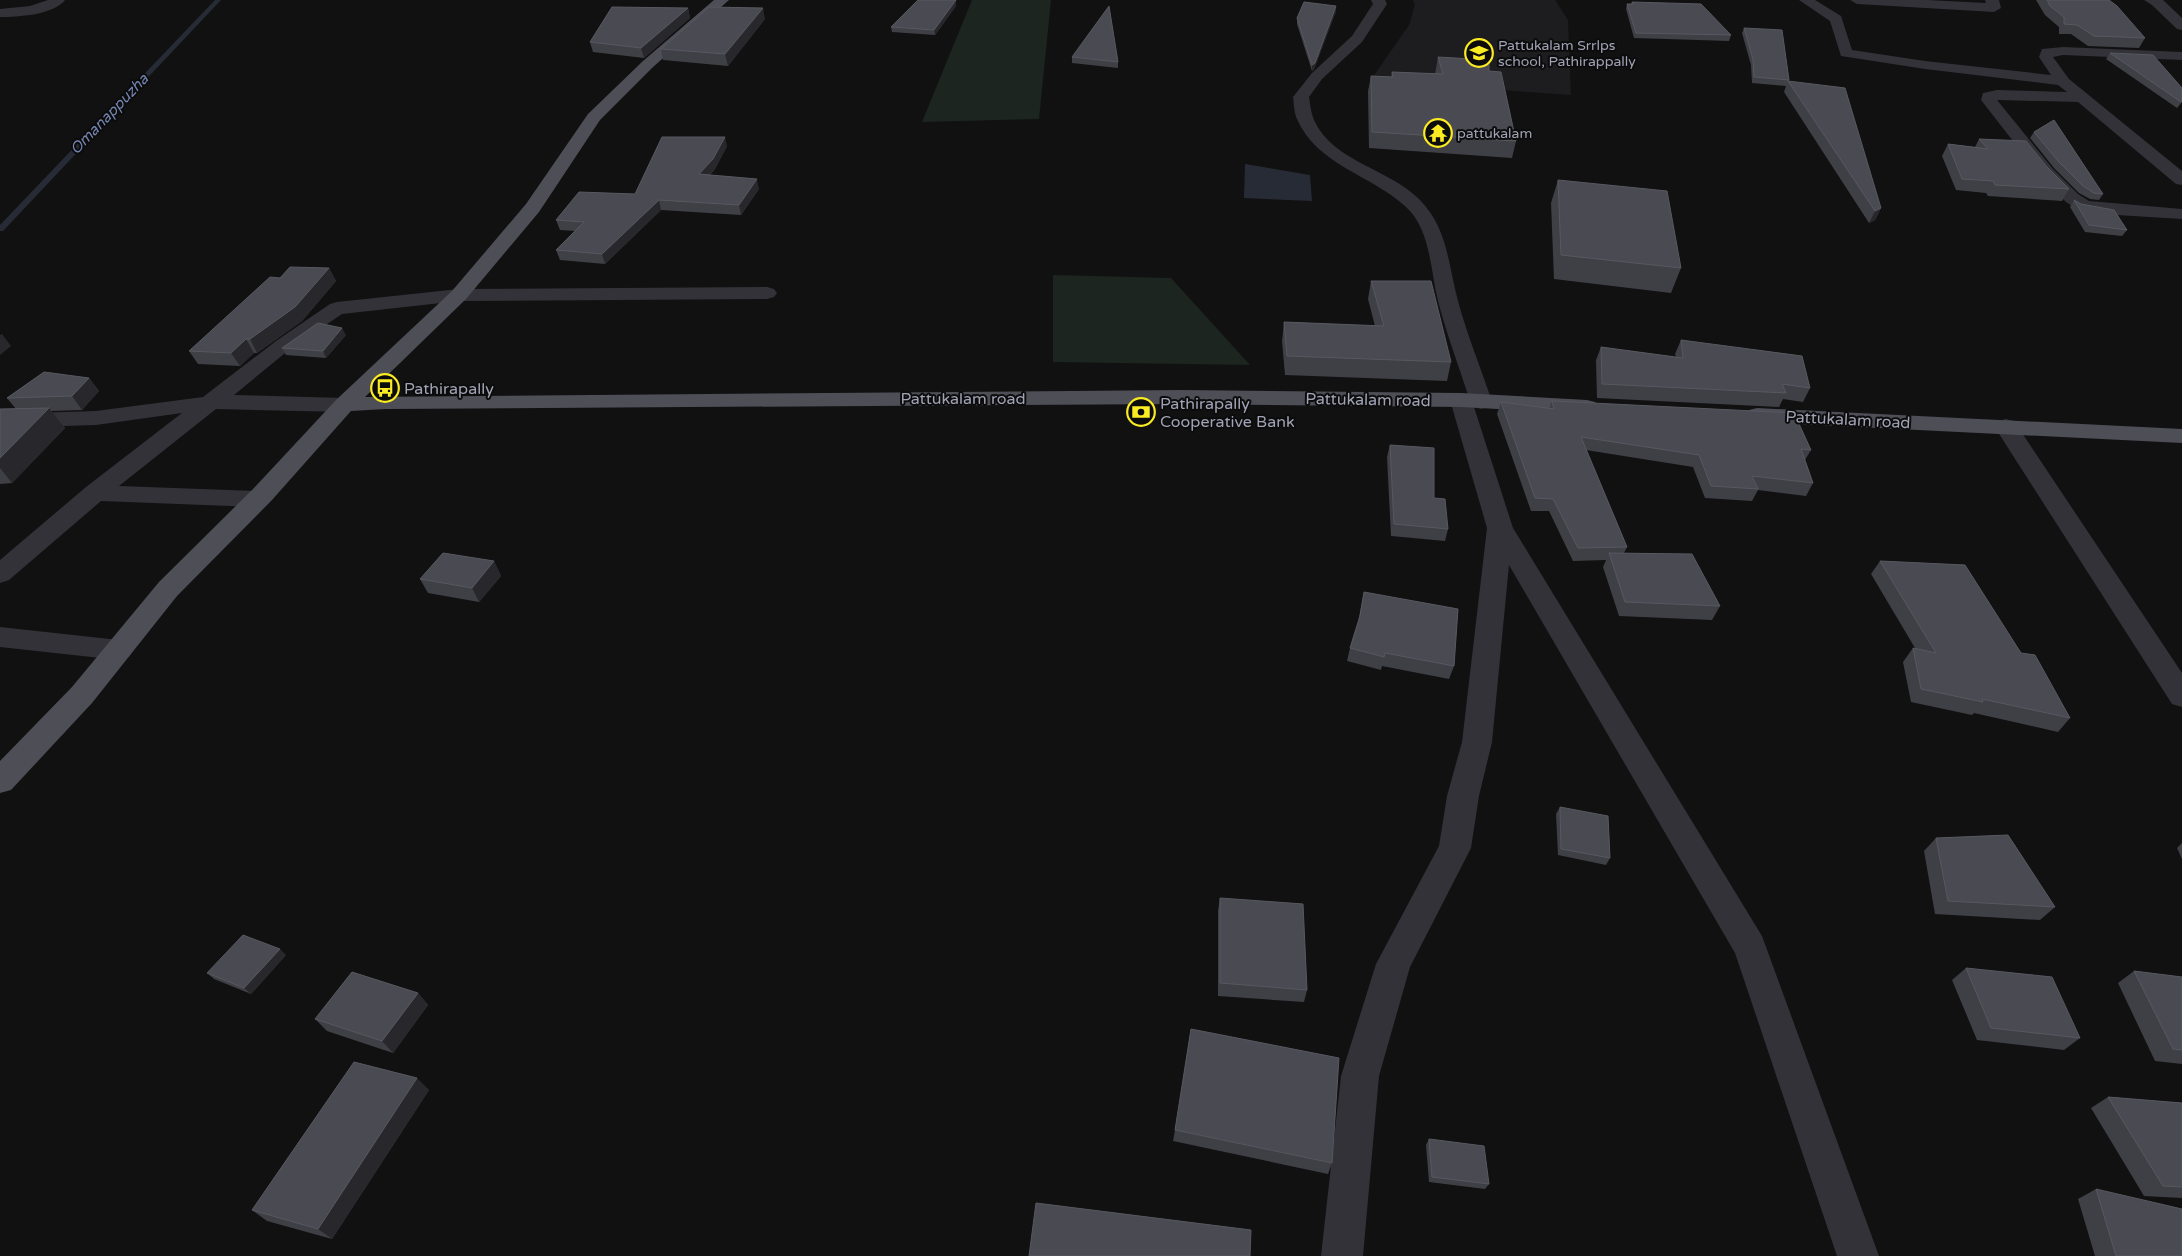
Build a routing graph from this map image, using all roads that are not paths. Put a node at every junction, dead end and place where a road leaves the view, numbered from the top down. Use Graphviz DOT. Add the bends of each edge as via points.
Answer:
graph roads {
  1 [pos="58,0"];
  2 [pos="722,0"];
  3 [pos="1378,0"];
  4 [pos="1806,0"];
  5 [pos="1857,0"];
  6 [pos="1992,0"];
  7 [pos="2151,0"];
  8 [pos="0,13"];
  9 [pos="2182,26"];
  10 [pos="2182,56"];
  11 [pos="2062,80"];
  12 [pos="2082,97"];
  13 [pos="2182,180"];
  14 [pos="2182,214"];
  15 [pos="767,293"];
  16 [pos="459,295"];
  17 [pos="1471,401"];
  18 [pos="209,403"];
  19 [pos="344,405"];
  20 [pos="1610,408"];
  21 [pos="1739,414"];
  22 [pos="0,421"];
  23 [pos="2006,426"];
  24 [pos="2182,436"];
  25 [pos="95,493"];
  26 [pos="258,499"];
  27 [pos="1500,528"];
  28 [pos="0,574"];
  29 [pos="0,638"];
  30 [pos="119,650"];
  31 [pos="2182,696"];
  32 [pos="0,782"];
  33 [pos="1342,1256"];
  34 [pos="1858,1256"];
  1 -- 8 [label="street" via="26,13"];
  2 -- 16 [label="main road" via="648,64 594,117 533,208"];
  3 -- 17 [label="street" via="1380,4 1357,39 1316,76 1301,97 1305,119 1321,143 1413,203 1433,232"];
  4 -- 11 [label="street" via="1836,19 1846,52 1925,65"];
  5 -- 6 [label="street" via="1994,8"];
  7 -- 9 [label="street"];
  10 -- 11 [label="street" via="2047,52 2046,57"];
  11 -- 12 [label="street"];
  12 -- 13 [label="street"];
  12 -- 14 [label="street" via="1997,95 1989,96 1989,100 2063,190 2084,206"];
  15 -- 16 [label="street"];
  16 -- 18 [label="street" via="337,308"];
  16 -- 19 [label="main road"];
  17 -- 19 [label="main road, Pattukalam road" via="1171,397 386,402"];
  17 -- 20 [label="main road, Pattukalam road"];
  17 -- 27 [label="street"];
  18 -- 19 [label="street"];
  18 -- 22 [label="street" via="96,418"];
  18 -- 25 [label="street"];
  19 -- 26 [label="main road"];
  21 -- 23 [label="main road, Pattukalam road"];
  23 -- 24 [label="main road, Pattukalam road"];
  23 -- 31 [label="street"];
  25 -- 26 [label="street"];
  25 -- 28 [label="street"];
  26 -- 30 [label="main road" via="168,588"];
  27 -- 33 [label="street" via="1477,742 1463,796 1455,848 1393,964 1360,1076"];
  27 -- 34 [label="street" via="1750,947"];
  29 -- 30 [label="street"];
  30 -- 32 [label="main road" via="82,695"];
}
